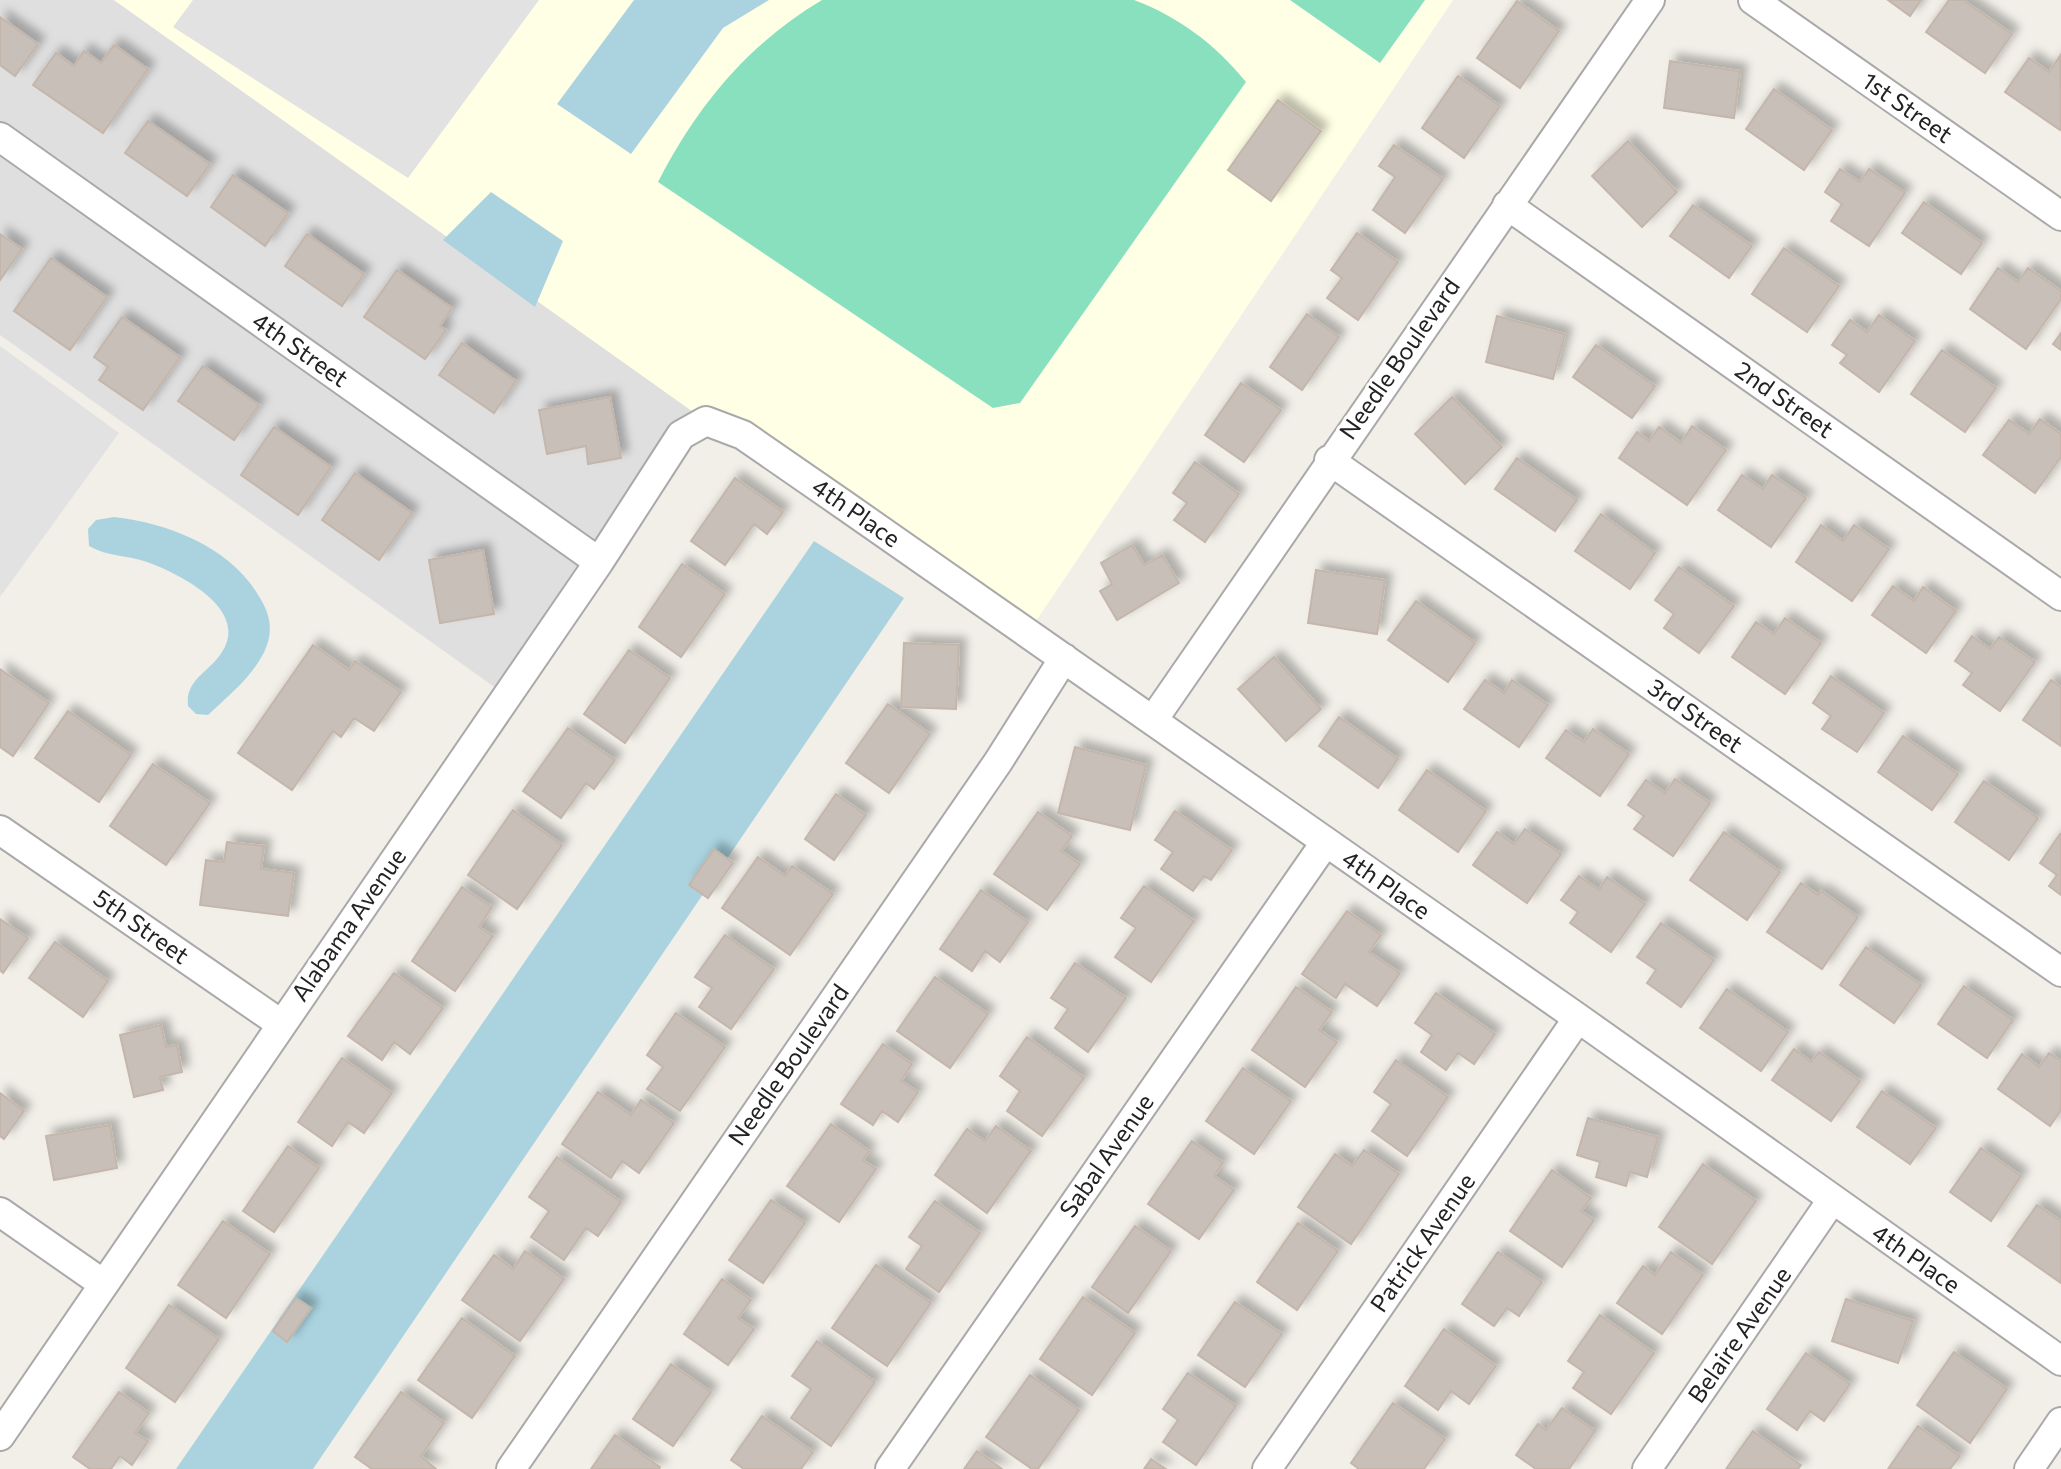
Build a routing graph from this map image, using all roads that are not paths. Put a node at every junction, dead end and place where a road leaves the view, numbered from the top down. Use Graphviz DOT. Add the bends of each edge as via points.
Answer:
graph roads {
  1 [pos="1650,0"];
  2 [pos="1753,0"];
  3 [pos="0,137"];
  4 [pos="1507,205"];
  5 [pos="2061,216"];
  6 [pos="706,421"];
  7 [pos="1329,460"];
  8 [pos="599,562"];
  9 [pos="2061,596"];
  10 [pos="1064,658"];
  11 [pos="1153,720"];
  12 [pos="0,830"];
  13 [pos="1325,843"];
  14 [pos="2061,972"];
  15 [pos="1578,1018"];
  16 [pos="281,1024"];
  17 [pos="1832,1200"];
  18 [pos="0,1212"];
  19 [pos="102,1283"];
  20 [pos="2061,1361"];
  21 [pos="2061,1422"];
  22 [pos="0,1436"];
  23 [pos="511,1469"];
  24 [pos="890,1469"];
  25 [pos="1267,1469"];
  26 [pos="1647,1469"];
  27 [pos="2029,1469"];
  1 -- 4 [label="street, Needle Boulevard"];
  2 -- 5 [label="street, 1st Street"];
  3 -- 8 [label="street, 4th Street"];
  4 -- 7 [label="street, Needle Boulevard"];
  4 -- 9 [label="street, 2nd Street"];
  6 -- 8 [label="street, Alabama Avenue" via="681,435"];
  6 -- 10 [label="street, 4th Place" via="743,435"];
  7 -- 11 [label="street, Needle Boulevard"];
  7 -- 14 [label="street, 3rd Street"];
  8 -- 16 [label="street, Alabama Avenue"];
  10 -- 11 [label="street, 4th Place"];
  10 -- 23 [label="street, Needle Boulevard" via="998,762"];
  11 -- 13 [label="street, 4th Place"];
  12 -- 16 [label="street, 5th Street"];
  13 -- 15 [label="street, 4th Place"];
  13 -- 24 [label="street, Sabal Avenue"];
  15 -- 17 [label="street, 4th Place"];
  15 -- 25 [label="street, Patrick Avenue"];
  16 -- 19 [label="street, Alabama Avenue"];
  17 -- 20 [label="street, 4th Place"];
  17 -- 26 [label="street, Belaire Avenue"];
  18 -- 19 [label="street"];
  19 -- 22 [label="street, Alabama Avenue"];
  21 -- 27 [label="street"];
}
